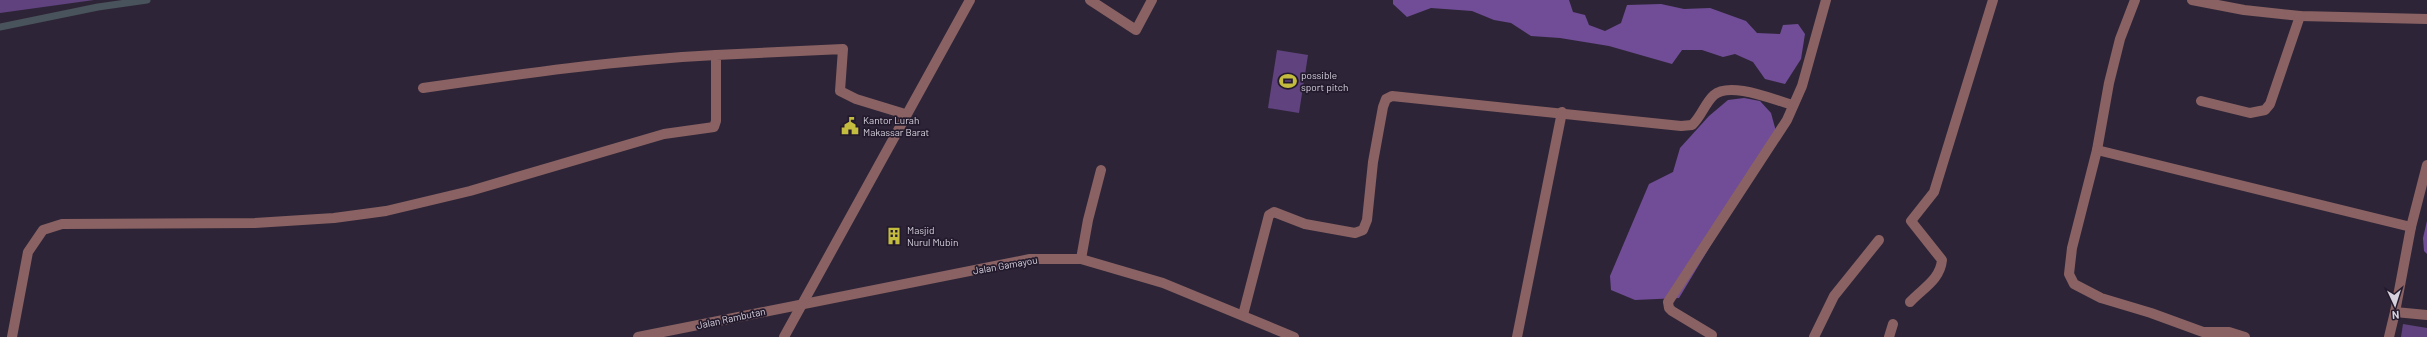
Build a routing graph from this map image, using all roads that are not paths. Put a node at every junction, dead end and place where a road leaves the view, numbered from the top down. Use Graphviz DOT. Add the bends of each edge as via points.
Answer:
graph roads {
  1 [pos="970,0"];
  2 [pos="1090,0"];
  3 [pos="1152,0"];
  4 [pos="1826,0"];
  5 [pos="1993,0"];
  6 [pos="2135,0"];
  7 [pos="2192,0"];
  8 [pos="2300,16"];
  9 [pos="2427,19"];
  10 [pos="716,55"];
  11 [pos="423,88"];
  12 [pos="2201,101"];
  13 [pos="1792,105"];
  14 [pos="1562,112"];
  15 [pos="906,114"];
  16 [pos="2097,150"];
  17 [pos="2427,165"];
  18 [pos="1101,170"];
  19 [pos="2411,227"];
  20 [pos="1879,240"];
  21 [pos="1082,259"];
  22 [pos="1910,302"];
  23 [pos="801,304"];
  24 [pos="2395,312"];
  25 [pos="1243,315"];
  26 [pos="2427,315"];
  27 [pos="1893,324"];
  28 [pos="1712,335"];
  29 [pos="2202,335"];
  30 [pos="12,337"];
  31 [pos="638,337"];
  32 [pos="784,337"];
  33 [pos="1294,337"];
  34 [pos="1517,337"];
  35 [pos="1814,337"];
  36 [pos="1889,337"];
  37 [pos="2246,337"];
  38 [pos="2388,337"];
  1 -- 15 [label="street"];
  2 -- 3 [label="street" via="1136,30"];
  4 -- 13 [label="street" via="1802,86"];
  5 -- 22 [label="street" via="1934,192 1911,221 1942,260 1941,270 1932,283"];
  6 -- 16 [label="street" via="2120,38"];
  7 -- 8 [label="street" via="2244,10"];
  8 -- 9 [label="street"];
  8 -- 12 [label="street" via="2270,104 2265,110 2250,112"];
  10 -- 11 [label="street" via="575,66"];
  10 -- 15 [label="street" via="843,49 840,91 856,99"];
  10 -- 30 [label="street" via="714,127 664,134 470,191 386,210 334,218 255,223 62,224 43,230 28,252"];
  13 -- 14 [label="street" via="1735,90 1722,90 1714,95 1692,125"];
  13 -- 28 [label="street" via="1787,120 1765,155 1668,302 1672,311"];
  14 -- 25 [label="street" via="1425,98 1392,96 1386,99 1373,162 1367,220 1363,230 1355,232 1305,224 1274,212 1269,215"];
  14 -- 34 [label="street"];
  15 -- 23 [label="street"];
  16 -- 19 [label="street"];
  16 -- 29 [label="street" via="2069,266 2069,274 2074,284 2101,298 2151,313"];
  17 -- 19 [label="street"];
  18 -- 21 [label="street" via="1088,220"];
  19 -- 24 [label="street"];
  20 -- 35 [label="street" via="1834,296"];
  21 -- 23 [label="street, Jalan Gamayou" via="1030,259"];
  21 -- 25 [label="street, Jalan Gamayou" via="1164,283"];
  23 -- 31 [label="street, Jalan Rambutan"];
  23 -- 32 [label="street"];
  24 -- 26 [label="street"];
  24 -- 38 [label="street"];
  25 -- 33 [label="street, Jalan Gamayou"];
  27 -- 36 [label="street"];
  29 -- 37 [label="street" via="2229,332"];
}
